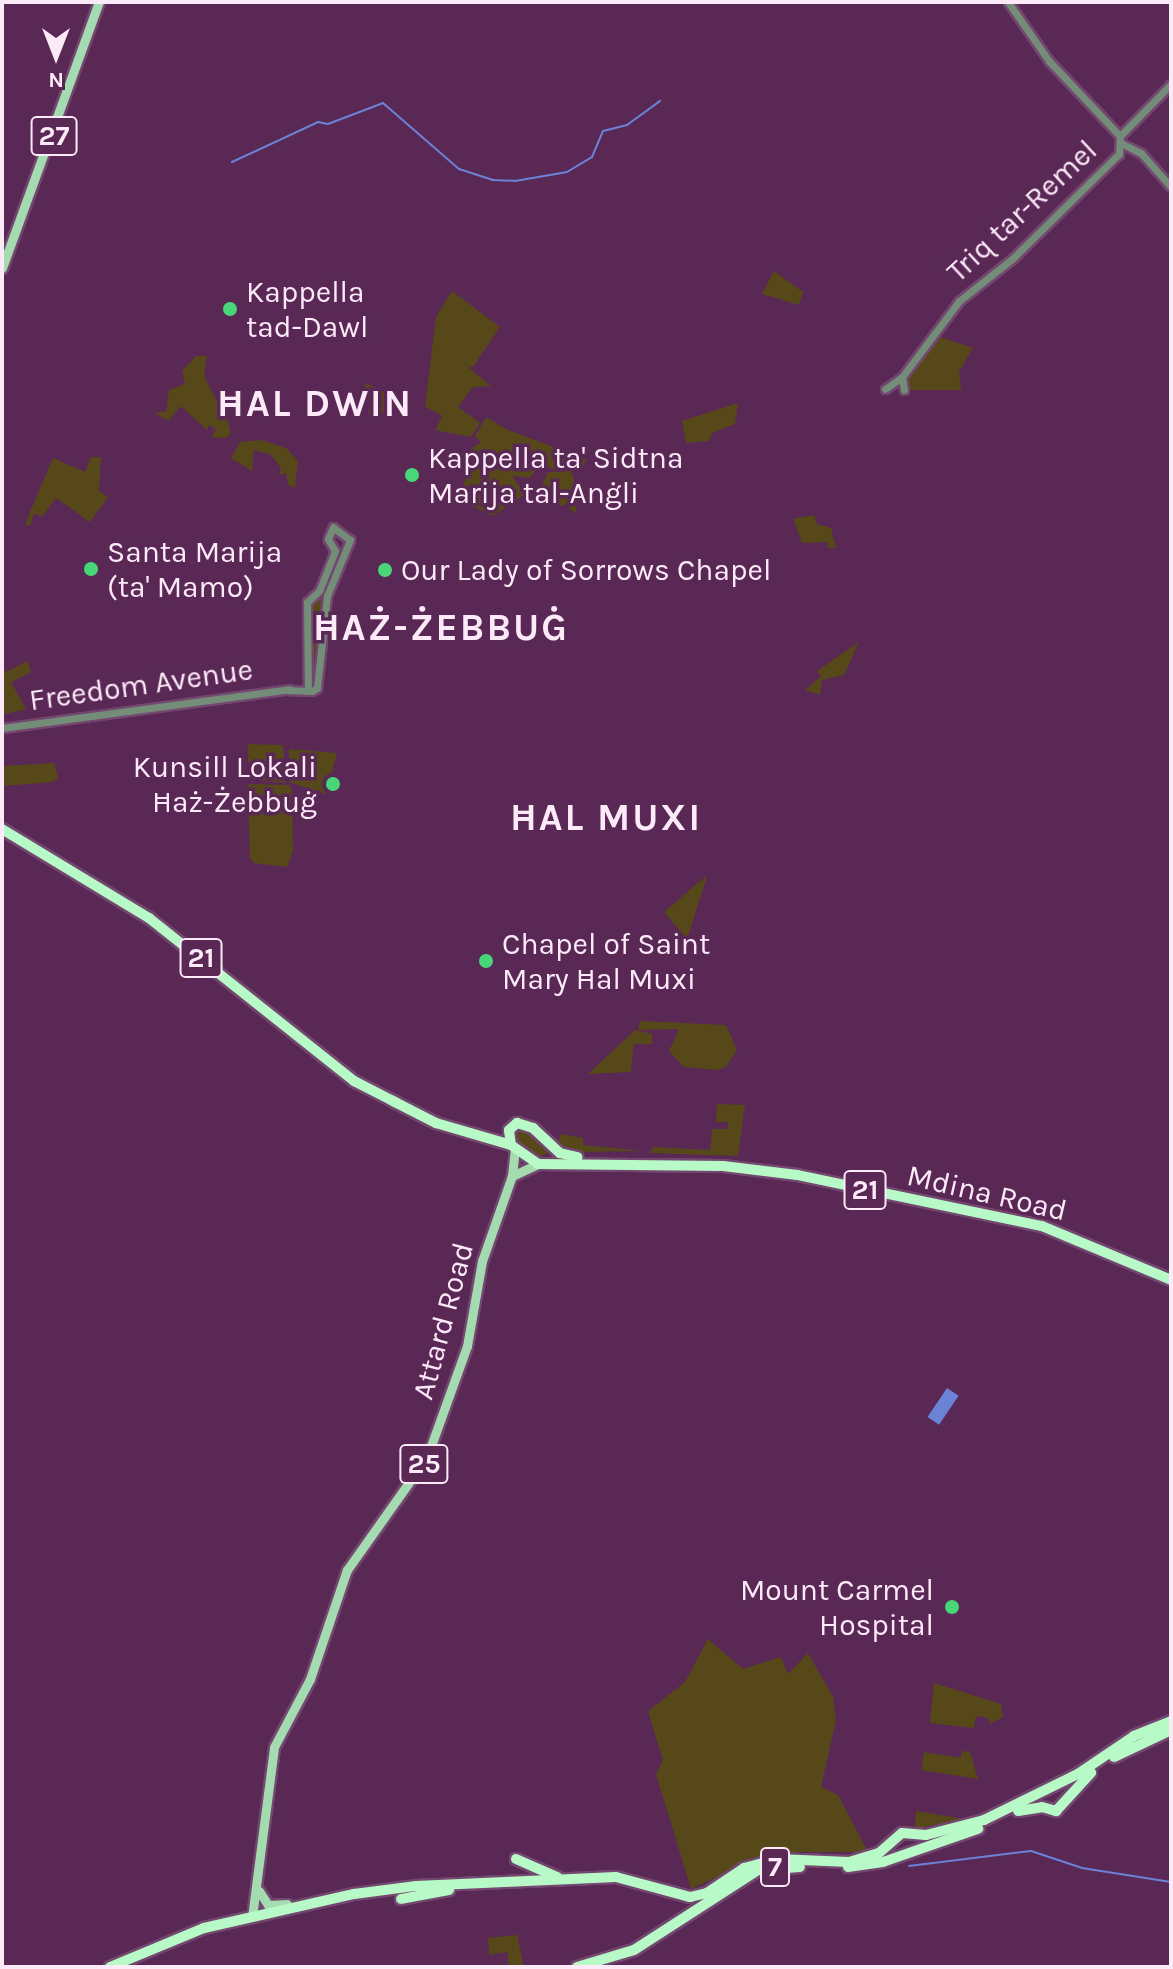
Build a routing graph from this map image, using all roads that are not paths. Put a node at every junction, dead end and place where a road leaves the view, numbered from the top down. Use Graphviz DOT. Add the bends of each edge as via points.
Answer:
graph roads {
  1 [pos="99,2"];
  2 [pos="1008,2"];
  3 [pos="1171,84"];
  4 [pos="1122,140"];
  5 [pos="1171,187"];
  6 [pos="2,268"];
  7 [pos="902,377"];
  8 [pos="885,389"];
  9 [pos="904,390"];
  10 [pos="319,591"];
  11 [pos="327,596"];
  12 [pos="310,685"];
  13 [pos="2,728"];
  14 [pos="2,829"];
  15 [pos="391,1100"];
  16 [pos="509,1130"];
  17 [pos="550,1146"];
  18 [pos="513,1147"];
  19 [pos="542,1162"];
  20 [pos="512,1176"];
  21 [pos="1171,1273"];
  22 [pos="1171,1280"];
  23 [pos="1171,1721"];
  24 [pos="1171,1730"];
  25 [pos="1055,1786"];
  26 [pos="1040,1794"];
  27 [pos="1065,1801"];
  28 [pos="1042,1807"];
  29 [pos="910,1834"];
  30 [pos="897,1837"];
  31 [pos="909,1853"];
  32 [pos="591,1878"];
  33 [pos="510,1881"];
  34 [pos="539,1882"];
  35 [pos="259,1887"];
  36 [pos="672,1895"];
  37 [pos="333,1897"];
  38 [pos="401,1899"];
  39 [pos="252,1917"];
  40 [pos="661,1930"];
  41 [pos="110,1967"];
  42 [pos="577,1967"];
  1 -- 6 [label="main road, 27"];
  2 -- 4 [label="street" via="1049,61"];
  3 -- 4 [label="street, Triq tar-Remel"];
  4 -- 5 [label="street"];
  4 -- 7 [label="street, Triq tar-Remel" via="1119,154 1012,259 959,301"];
  7 -- 8 [label="street, Triq tar-Remel"];
  7 -- 9 [label="street"];
  10 -- 11 [label="street"];
  10 -- 11 [label="street" via="335,551 328,539 333,527 350,538"];
  10 -- 12 [label="street" via="307,602"];
  11 -- 12 [label="street"];
  12 -- 13 [label="street, Freedom Avenue"];
  14 -- 15 [label="highway, Mdina Road / 21" via="149,918 354,1081"];
  15 -- 16 [label="highway, Mdina Road / 21" via="467,1129"];
  15 -- 18 [label="highway, Mdina Road / 21" via="436,1123"];
  16 -- 17 [label="highway, Mdina Road / 21" via="517,1123 527,1125"];
  16 -- 18 [label="highway"];
  17 -- 19 [label="highway"];
  17 -- 21 [label="highway, Mdina Road / 21" via="569,1156 777,1165 838,1177 1044,1220"];
  18 -- 19 [label="highway, Mdina Road / 21"];
  18 -- 20 [label="main road, Attard Road / 25"];
  19 -- 20 [label="main road"];
  19 -- 22 [label="highway, Mdina Road / 21" via="723,1166 797,1175 1042,1226"];
  20 -- 35 [label="main road, Attard Road / 25" via="482,1261 467,1346 427,1457 347,1570 310,1679 282,1728 271,1759"];
  23 -- 25 [label="highway, 7" via="1134,1736"];
  24 -- 27 [label="highway" via="1113,1758 1079,1782"];
  25 -- 26 [label="highway, 7"];
  25 -- 27 [label="highway"];
  26 -- 28 [label="highway"];
  26 -- 29 [label="highway, 7" via="969,1825"];
  27 -- 28 [label="highway, 7" via="1056,1811"];
  28 -- 31 [label="highway, 7" via="1022,1809"];
  29 -- 30 [label="highway, 7"];
  29 -- 31 [label="highway" via="916,1842"];
  30 -- 31 [label="highway" via="896,1850"];
  30 -- 36 [label="highway, 7" via="879,1853 849,1862 777,1859 744,1868 707,1893"];
  31 -- 40 [label="highway, 7" via="865,1866 758,1870"];
  32 -- 33 [label="highway" via="550,1877 516,1859 519,1871"];
  32 -- 34 [label="highway, 7"];
  32 -- 36 [label="highway, 7" via="628,1880"];
  33 -- 34 [label="highway, 7"];
  33 -- 37 [label="highway, 7"];
  34 -- 38 [label="highway"];
  35 -- 37 [label="main road" via="264,1902 275,1907"];
  35 -- 39 [label="main road, 25"];
  36 -- 40 [label="highway" via="682,1910"];
  37 -- 39 [label="highway, 7"];
  39 -- 41 [label="highway, 7" via="160,1943"];
  40 -- 42 [label="highway, 7" via="617,1958"];
}
